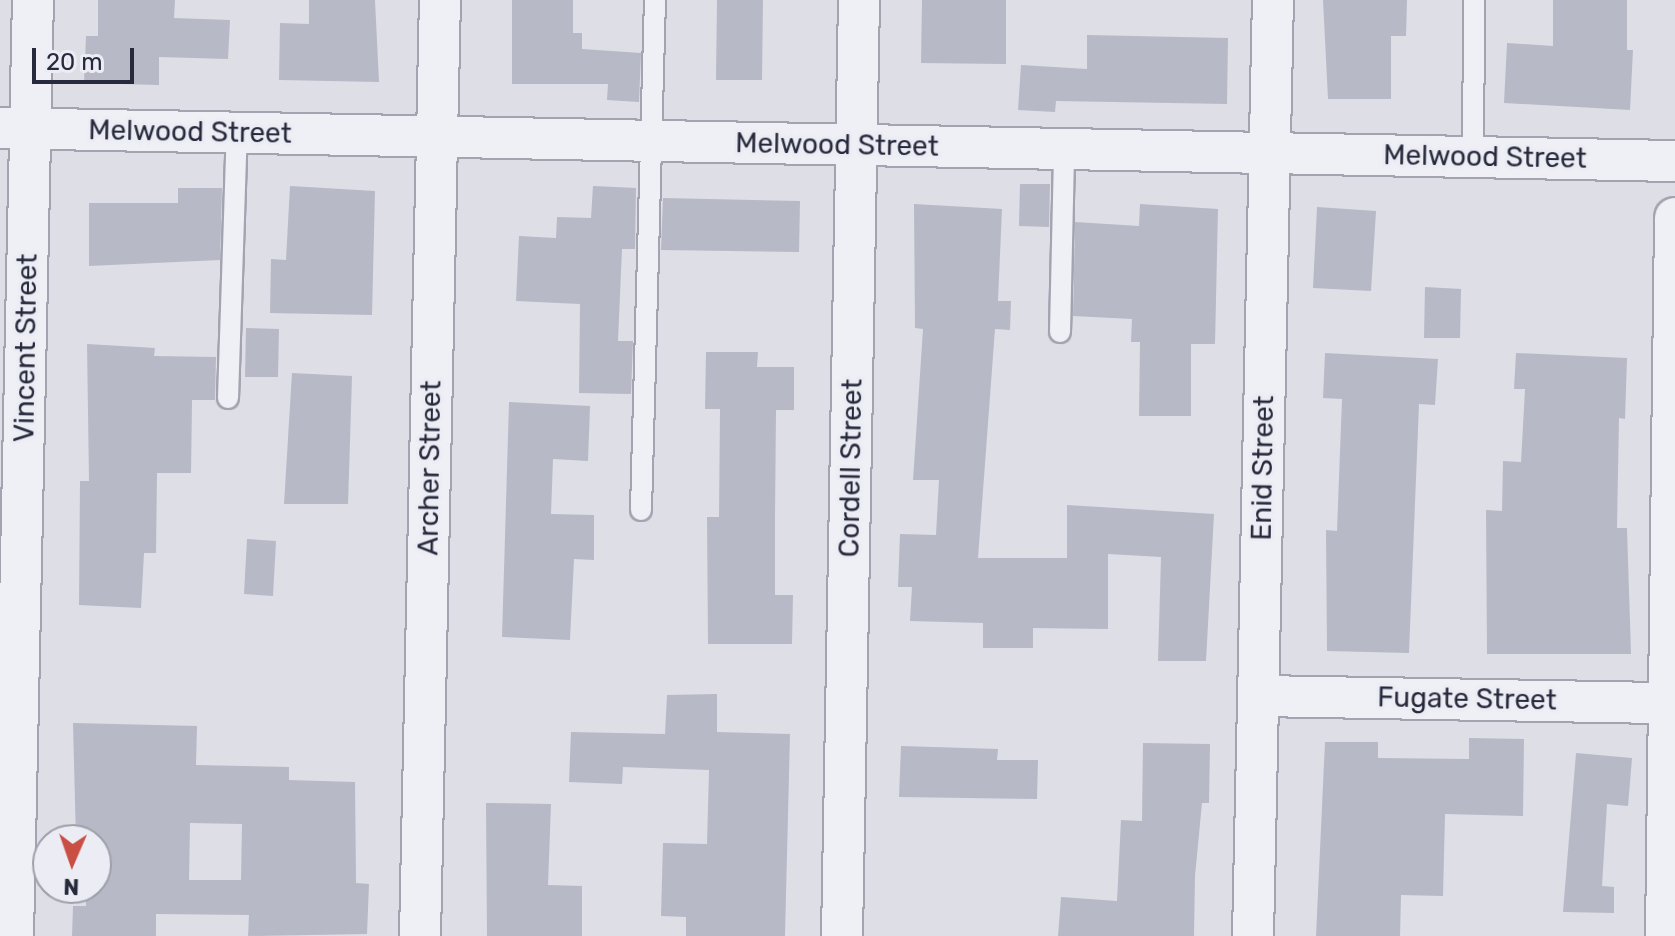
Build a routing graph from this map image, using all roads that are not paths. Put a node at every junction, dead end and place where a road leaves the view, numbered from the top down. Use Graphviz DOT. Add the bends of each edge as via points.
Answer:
graph roads {
  1 [pos="33,0"];
  2 [pos="440,0"];
  3 [pos="655,0"];
  4 [pos="859,0"];
  5 [pos="1273,0"];
  6 [pos="1474,0"];
  7 [pos="15,129"];
  8 [pos="237,133"];
  9 [pos="437,137"];
  10 [pos="651,141"];
  11 [pos="857,145"];
  12 [pos="1064,149"];
  13 [pos="1269,153"];
  14 [pos="1473,157"];
  15 [pos="1675,161"];
  16 [pos="1675,218"];
  17 [pos="1060,332"];
  18 [pos="228,398"];
  19 [pos="641,510"];
  20 [pos="9,689"];
  21 [pos="1259,696"];
  22 [pos="1672,703"];
  23 [pos="13,936"];
  24 [pos="420,936"];
  25 [pos="842,936"];
  26 [pos="1253,936"];
  27 [pos="1666,936"];
  1 -- 7 [label="street, Vincent Street"];
  2 -- 9 [label="street, Archer Street"];
  3 -- 10 [label="lane"];
  4 -- 11 [label="street, Cordell Street"];
  5 -- 13 [label="street, Enid Street"];
  6 -- 14 [label="lane"];
  7 -- 8 [label="street, Melwood Street"];
  7 -- 20 [label="street, Vincent Street"];
  8 -- 9 [label="street, Melwood Street"];
  8 -- 18 [label="lane"];
  9 -- 10 [label="street, Melwood Street"];
  9 -- 24 [label="street, Archer Street"];
  10 -- 11 [label="street, Melwood Street"];
  10 -- 19 [label="lane"];
  11 -- 12 [label="street, Melwood Street"];
  11 -- 25 [label="street, Cordell Street"];
  12 -- 13 [label="street, Melwood Street"];
  12 -- 17 [label="lane"];
  13 -- 14 [label="street, Melwood Street"];
  13 -- 21 [label="street, Enid Street"];
  14 -- 15 [label="street, Melwood Street"];
  16 -- 22 [label="street"];
  20 -- 23 [label="street, Vincent Street"];
  21 -- 22 [label="street, Fugate Street"];
  21 -- 26 [label="street, Enid Street"];
  22 -- 27 [label="street"];
}
